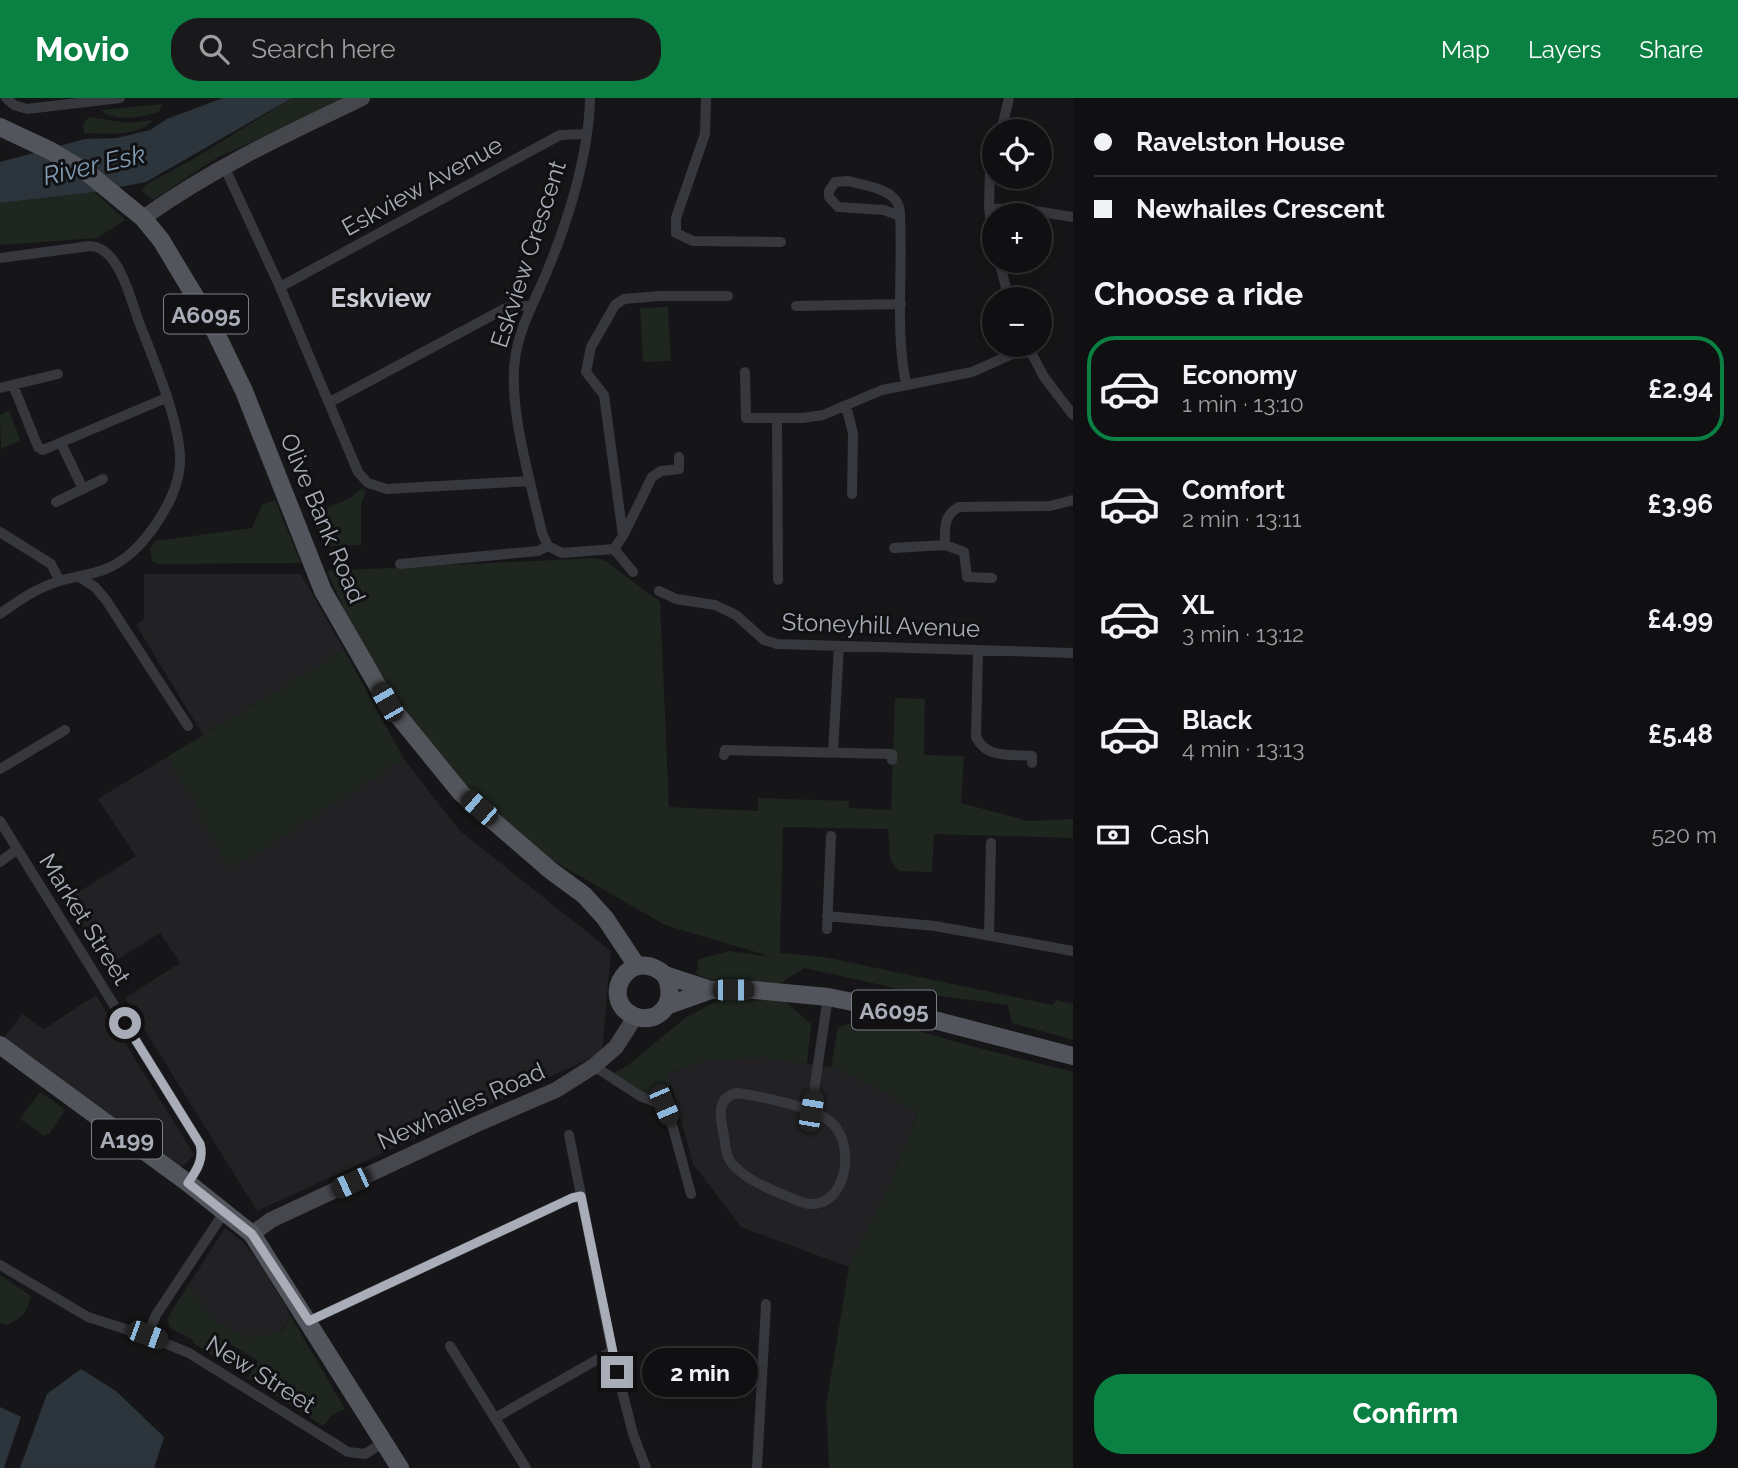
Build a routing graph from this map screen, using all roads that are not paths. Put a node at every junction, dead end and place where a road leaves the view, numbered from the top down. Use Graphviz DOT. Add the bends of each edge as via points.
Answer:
graph roads {
  1 [pos="6,98"];
  2 [pos="120,98"];
  3 [pos="362,98"];
  4 [pos="590,98"];
  5 [pos="706,98"];
  6 [pos="1006,98"];
  7 [pos="1003,119"];
  8 [pos="0,127"];
  9 [pos="587,134"];
  10 [pos="225,166"];
  11 [pos="1052,214"];
  12 [pos="900,216"];
  13 [pos="1073,217"];
  14 [pos="143,218"];
  15 [pos="781,242"];
  16 [pos="0,258"];
  17 [pos="281,287"];
  18 [pos="728,296"];
  19 [pos="901,304"];
  20 [pos="796,306"];
  21 [pos="530,307"];
  22 [pos="1004,357"];
  23 [pos="1033,357"];
  24 [pos="745,372"];
  25 [pos="58,374"];
  26 [pos="906,384"];
  27 [pos="13,385"];
  28 [pos="0,388"];
  29 [pos="166,398"];
  30 [pos="330,402"];
  31 [pos="846,406"];
  32 [pos="1072,412"];
  33 [pos="777,419"];
  34 [pos="61,443"];
  35 [pos="679,457"];
  36 [pos="103,479"];
  37 [pos="530,481"];
  38 [pos="83,489"];
  39 [pos="852,494"];
  40 [pos="1073,500"];
  41 [pos="56,502"];
  42 [pos="1,533"];
  43 [pos="623,536"];
  44 [pos="945,545"];
  45 [pos="548,546"];
  46 [pos="894,548"];
  47 [pos="614,549"];
  48 [pos="400,564"];
  49 [pos="633,572"];
  50 [pos="79,578"];
  51 [pos="992,578"];
  52 [pos="778,580"];
  53 [pos="60,581"];
  54 [pos="659,591"];
  55 [pos="0,614"];
  56 [pos="839,646"];
  57 [pos="978,650"];
  58 [pos="1073,653"];
  59 [pos="188,726"];
  60 [pos="63,735"];
  61 [pos="833,752"];
  62 [pos="724,755"];
  63 [pos="892,760"];
  64 [pos="1032,763"];
  65 [pos="0,769"];
  66 [pos="0,821"];
  67 [pos="831,836"];
  68 [pos="991,843"];
  69 [pos="17,849"];
  70 [pos="0,862"];
  71 [pos="827,916"];
  72 [pos="827,929"];
  73 [pos="989,936"];
  74 [pos="1073,951"];
  75 [pos="637,966"];
  76 [pos="665,975"];
  77 [pos="711,990"];
  78 [pos="828,997"];
  79 [pos="666,1006"];
  80 [pos="635,1017"];
  81 [pos="0,1045"];
  82 [pos="1073,1056"];
  83 [pos="594,1066"];
  84 [pos="811,1111"];
  85 [pos="569,1135"];
  86 [pos="188,1183"];
  87 [pos="691,1194"];
  88 [pos="581,1196"];
  89 [pos="225,1211"];
  90 [pos="252,1234"];
  91 [pos="0,1265"];
  92 [pos="767,1304"];
  93 [pos="309,1321"];
  94 [pos="147,1335"];
  95 [pos="450,1346"];
  96 [pos="612,1351"];
  97 [pos="495,1418"];
  98 [pos="384,1442"];
  99 [pos="400,1468"];
  100 [pos="526,1468"];
  101 [pos="646,1468"];
  102 [pos="757,1468"];
  1 -- 2 [label="street" via="27,109"];
  3 -- 10 [label="main road"];
  4 -- 9 [label="street, Eskview Crescent"];
  5 -- 15 [label="street" via="705,134 676,218 676,233 693,241"];
  6 -- 7 [label="street"];
  8 -- 14 [label="main road, Olive Bank Road / A6095" via="69,161"];
  9 -- 17 [label="street, Eskview Avenue" via="560,135"];
  9 -- 21 [label="street, Eskview Crescent" via="561,233"];
  10 -- 14 [label="main road"];
  10 -- 17 [label="street"];
  11 -- 13 [label="street"];
  12 -- 12 [label="street" via="895,197 873,187 835,182 830,191 829,197 838,207 884,210"];
  12 -- 19 [label="street"];
  14 -- 75 [label="main road, Olive Bank Road / A6095" via="175,260 211,323 244,391 323,591 387,702 461,793 584,895"];
  16 -- 29 [label="street" via="103,248 119,271"];
  17 -- 30 [label="street"];
  18 -- 43 [label="street" via="624,299 615,305 591,347 586,372 604,395"];
  19 -- 20 [label="street"];
  19 -- 26 [label="street"];
  21 -- 30 [label="street" via="506,308"];
  21 -- 37 [label="street, Eskview Crescent" via="514,358 513,381"];
  22 -- 26 [label="street" via="972,372"];
  23 -- 32 [label="street"];
  24 -- 33 [label="street" via="746,418"];
  25 -- 27 [label="street"];
  26 -- 31 [label="street"];
  27 -- 28 [label="street"];
  27 -- 34 [label="street" via="38,447 43,450"];
  29 -- 34 [label="street"];
  29 -- 50 [label="street" via="180,463 169,502 135,551 106,569"];
  30 -- 37 [label="street" via="358,472 376,487"];
  31 -- 33 [label="street" via="824,415"];
  31 -- 39 [label="street" via="853,433"];
  33 -- 52 [label="street"];
  34 -- 38 [label="street"];
  35 -- 43 [label="street" via="679,469 652,477"];
  36 -- 38 [label="street"];
  37 -- 45 [label="street, Eskview Crescent"];
  38 -- 41 [label="street"];
  40 -- 44 [label="street" via="1050,506 959,507 946,519"];
  42 -- 53 [label="street" via="51,564"];
  43 -- 47 [label="street"];
  44 -- 46 [label="street"];
  44 -- 51 [label="street" via="964,552 967,577"];
  45 -- 47 [label="street" via="562,553"];
  45 -- 48 [label="street" via="538,551"];
  47 -- 49 [label="street"];
  50 -- 53 [label="street"];
  50 -- 59 [label="street" via="106,600"];
  53 -- 55 [label="street"];
  54 -- 56 [label="street, Stoneyhill Avenue" via="676,599 715,605 736,615 764,640 777,644"];
  56 -- 57 [label="street, Stoneyhill Avenue"];
  56 -- 61 [label="street"];
  57 -- 58 [label="street, Stoneyhill Avenue"];
  57 -- 64 [label="street" via="976,737 980,746 988,752 1032,755"];
  60 -- 65 [label="street"];
  61 -- 62 [label="street" via="724,750"];
  61 -- 63 [label="street" via="892,754"];
  66 -- 69 [label="street, Market Street"];
  67 -- 71 [label="street"];
  68 -- 73 [label="street"];
  69 -- 70 [label="street"];
  69 -- 86 [label="street, Market Street" via="200,1144 200,1163"];
  71 -- 72 [label="street"];
  71 -- 73 [label="street"];
  73 -- 74 [label="street"];
  75 -- 76 [label="main road, A6095" via="652,967"];
  75 -- 80 [label="main road" via="623,976 617,993 623,1008"];
  76 -- 77 [label="main road, A6095"];
  76 -- 79 [label="main road" via="670,990"];
  77 -- 78 [label="main road, A6095"];
  77 -- 79 [label="main road, A6095"];
  78 -- 82 [label="main road, A6095"];
  78 -- 84 [label="street"];
  79 -- 80 [label="main road, A6095" via="652,1017"];
  80 -- 83 [label="main road, Newhailes Road" via="616,1047"];
  81 -- 86 [label="main road, A199"];
  83 -- 87 [label="street" via="640,1096 664,1105"];
  83 -- 90 [label="main road, Newhailes Road" via="556,1090 271,1220"];
  84 -- 84 [label="street" via="752,1095 729,1094 719,1111 728,1158 758,1184 803,1203 825,1200 842,1181 844,1144 835,1126"];
  85 -- 88 [label="street"];
  86 -- 89 [label="main road, A199"];
  88 -- 93 [label="street"];
  88 -- 96 [label="street"];
  89 -- 90 [label="main road, A199"];
  89 -- 94 [label="street"];
  90 -- 93 [label="main road, A199"];
  91 -- 94 [label="street, New Street" via="88,1317"];
  92 -- 102 [label="street"];
  93 -- 98 [label="main road, A199"];
  94 -- 98 [label="street, New Street" via="189,1353 348,1452 365,1454"];
  95 -- 97 [label="street"];
  96 -- 97 [label="street"];
  96 -- 101 [label="street" via="632,1434"];
  97 -- 100 [label="street"];
  98 -- 99 [label="main road, A199"];
}
